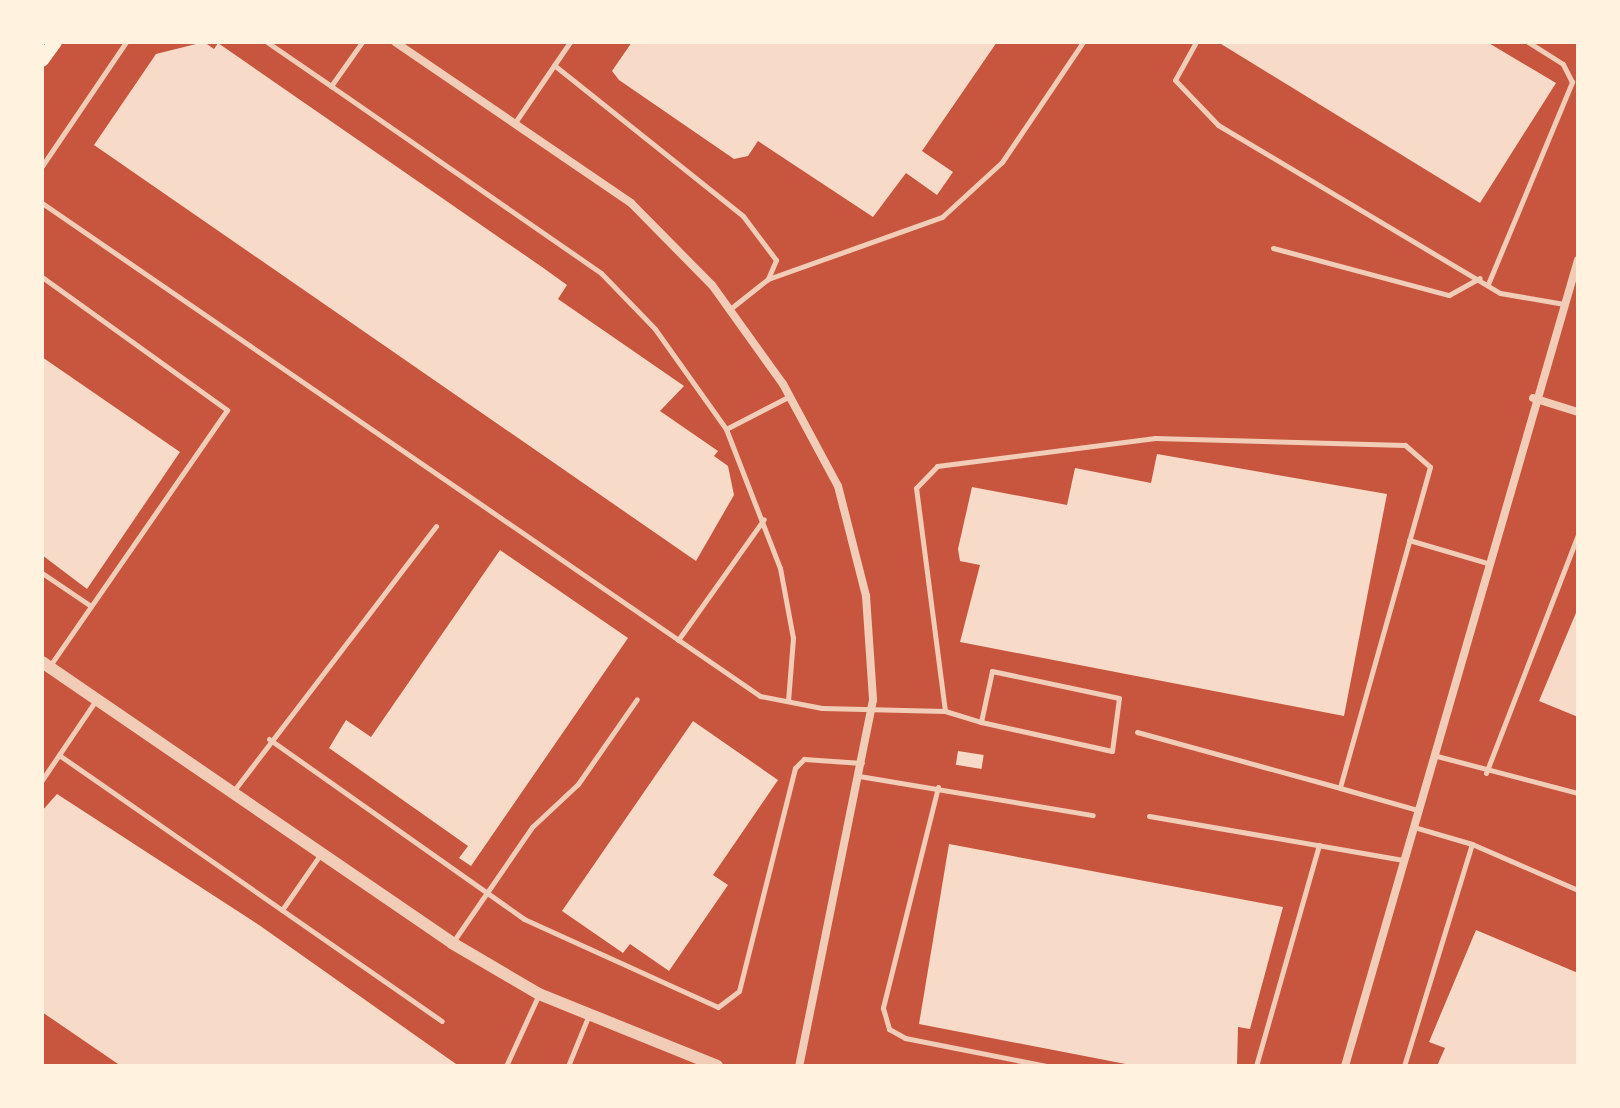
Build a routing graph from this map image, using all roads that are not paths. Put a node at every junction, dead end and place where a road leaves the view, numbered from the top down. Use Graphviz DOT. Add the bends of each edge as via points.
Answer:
graph roads {
  1 [pos="55,42"];
  2 [pos="126,42"];
  3 [pos="267,42"];
  4 [pos="362,42"];
  5 [pos="395,42"];
  6 [pos="570,42"];
  7 [pos="1083,42"];
  8 [pos="1196,42"];
  9 [pos="1528,42"];
  10 [pos="42,60"];
  11 [pos="554,65"];
  12 [pos="331,86"];
  13 [pos="514,124"];
  14 [pos="42,166"];
  15 [pos="42,203"];
  16 [pos="1273,248"];
  17 [pos="1578,260"];
  18 [pos="42,277"];
  19 [pos="1480,278"];
  20 [pos="768,279"];
  21 [pos="1488,284"];
  22 [pos="1564,304"];
  23 [pos="729,309"];
  24 [pos="790,396"];
  25 [pos="1533,398"];
  26 [pos="1578,412"];
  27 [pos="726,429"];
  28 [pos="765,518"];
  29 [pos="436,526"];
  30 [pos="1578,535"];
  31 [pos="1409,540"];
  32 [pos="1487,563"];
  33 [pos="42,573"];
  34 [pos="91,606"];
  35 [pos="678,640"];
  36 [pos="46,664"];
  37 [pos="97,699"];
  38 [pos="637,699"];
  39 [pos="788,701"];
  40 [pos="870,711"];
  41 [pos="945,711"];
  42 [pos="981,722"];
  43 [pos="1137,732"];
  44 [pos="269,739"];
  45 [pos="59,755"];
  46 [pos="1433,755"];
  47 [pos="862,763"];
  48 [pos="1486,773"];
  49 [pos="859,776"];
  50 [pos="42,780"];
  51 [pos="938,787"];
  52 [pos="1340,788"];
  53 [pos="231,793"];
  54 [pos="1578,793"];
  55 [pos="1418,810"];
  56 [pos="1093,815"];
  57 [pos="1149,816"];
  58 [pos="1413,826"];
  59 [pos="1472,844"];
  60 [pos="1319,845"];
  61 [pos="320,855"];
  62 [pos="1403,860"];
  63 [pos="1578,890"];
  64 [pos="488,891"];
  65 [pos="282,910"];
  66 [pos="452,943"];
  67 [pos="539,994"];
  68 [pos="588,1017"];
  69 [pos="442,1021"];
  70 [pos="506,1066"];
  71 [pos="568,1066"];
  72 [pos="717,1066"];
  73 [pos="799,1066"];
  74 [pos="1046,1066"];
  75 [pos="1256,1066"];
  76 [pos="1345,1066"];
  77 [pos="1404,1066"];
  1 -- 10 [label="main road"];
  2 -- 14 [label="lane"];
  3 -- 12 [label="lane"];
  4 -- 12 [label="lane"];
  5 -- 13 [label="street"];
  6 -- 11 [label="lane"];
  7 -- 20 [label="lane" via="1002,162 942,217"];
  8 -- 19 [label="lane" via="1175,80 1218,125"];
  9 -- 21 [label="lane" via="1563,64 1572,82"];
  11 -- 13 [label="lane"];
  11 -- 20 [label="lane" via="743,216 776,260"];
  12 -- 27 [label="lane" via="601,273 655,329"];
  13 -- 23 [label="street" via="631,203"];
  15 -- 35 [label="lane"];
  16 -- 19 [label="lane" via="1449,295"];
  17 -- 22 [label="street"];
  18 -- 34 [label="lane" via="227,410"];
  19 -- 21 [label="lane"];
  20 -- 23 [label="lane"];
  21 -- 22 [label="lane"];
  22 -- 25 [label="street"];
  23 -- 24 [label="street"];
  24 -- 27 [label="lane"];
  24 -- 40 [label="street" via="842,500 866,596"];
  25 -- 26 [label="street"];
  25 -- 32 [label="street"];
  27 -- 28 [label="lane"];
  28 -- 35 [label="lane"];
  28 -- 39 [label="lane" via="793,638"];
  29 -- 44 [label="lane"];
  30 -- 48 [label="lane"];
  31 -- 32 [label="lane"];
  31 -- 41 [label="lane" via="1430,467 1405,445 1155,438 937,466 916,488"];
  31 -- 52 [label="lane"];
  32 -- 46 [label="street"];
  33 -- 34 [label="lane"];
  34 -- 36 [label="lane"];
  35 -- 39 [label="lane" via="760,696"];
  36 -- 37 [label="street"];
  37 -- 45 [label="lane"];
  37 -- 53 [label="street"];
  38 -- 64 [label="lane"];
  39 -- 40 [label="lane"];
  40 -- 41 [label="lane"];
  40 -- 47 [label="street"];
  41 -- 42 [label="lane"];
  42 -- 42 [label="lane" via="1112,751 1119,698 992,671"];
  43 -- 52 [label="lane"];
  44 -- 53 [label="lane"];
  44 -- 64 [label="lane"];
  45 -- 50 [label="lane"];
  45 -- 65 [label="lane"];
  46 -- 48 [label="lane"];
  46 -- 55 [label="street"];
  47 -- 49 [label="street"];
  47 -- 64 [label="lane" via="804,759 795,768 739,991 718,1007 588,953"];
  48 -- 54 [label="lane"];
  49 -- 51 [label="lane"];
  49 -- 73 [label="street"];
  51 -- 56 [label="lane"];
  51 -- 74 [label="lane" via="883,1008 889,1029 905,1038"];
  52 -- 55 [label="lane"];
  53 -- 61 [label="street"];
  55 -- 58 [label="street"];
  57 -- 60 [label="lane"];
  58 -- 59 [label="lane"];
  58 -- 62 [label="street"];
  59 -- 63 [label="lane"];
  59 -- 77 [label="lane"];
  60 -- 62 [label="lane"];
  60 -- 75 [label="lane"];
  61 -- 65 [label="lane"];
  61 -- 66 [label="street"];
  62 -- 76 [label="street"];
  64 -- 66 [label="lane"];
  65 -- 69 [label="lane"];
  66 -- 67 [label="street"];
  67 -- 68 [label="street"];
  67 -- 70 [label="lane"];
  68 -- 71 [label="lane"];
  68 -- 72 [label="street"];
}
